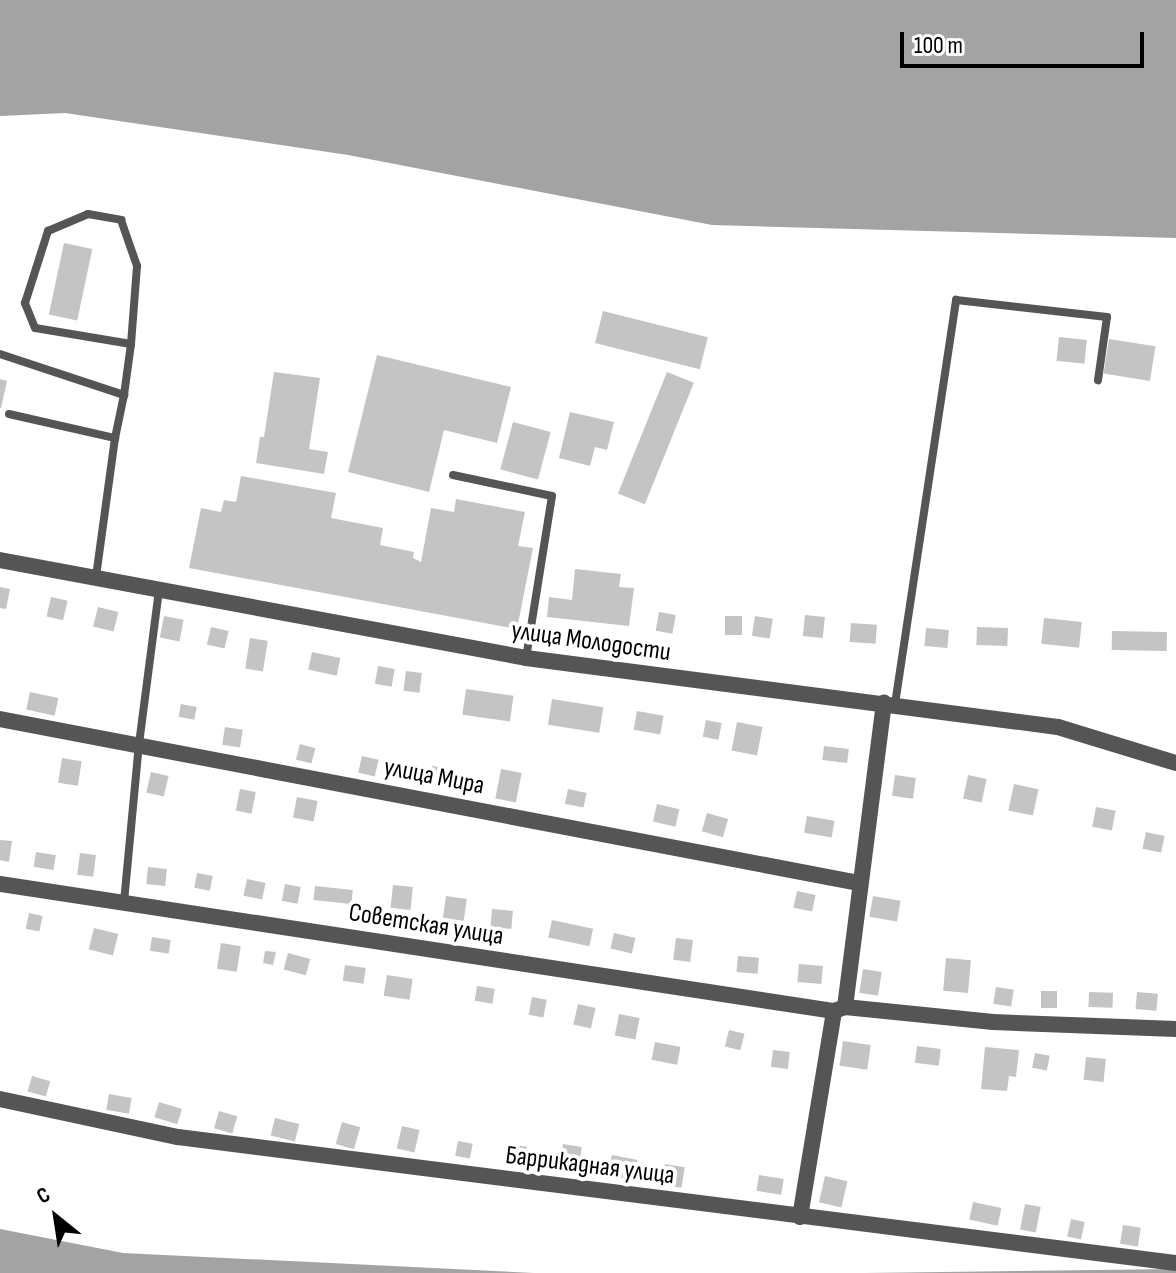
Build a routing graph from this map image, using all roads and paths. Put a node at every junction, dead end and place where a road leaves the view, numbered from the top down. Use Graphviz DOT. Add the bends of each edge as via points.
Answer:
graph roads {
  1 [pos="131,344"];
  2 [pos="0,354"];
  3 [pos="1098,380"];
  4 [pos="124,395"];
  5 [pos="9,414"];
  6 [pos="115,438"];
  7 [pos="453,475"];
  8 [pos="0,560"];
  9 [pos="96,577"];
  10 [pos="159,588"];
  11 [pos="526,658"];
  12 [pos="889,703"];
  13 [pos="0,719"];
  14 [pos="139,744"];
  15 [pos="1176,763"];
  16 [pos="859,883"];
  17 [pos="0,884"];
  18 [pos="124,903"];
  19 [pos="839,1009"];
  20 [pos="1176,1029"];
  21 [pos="0,1099"];
  22 [pos="800,1217"];
  23 [pos="1176,1263"];
  1 -- 1 [label="lane" via="35,328 25,303 48,231 88,214 121,220 137,266"];
  1 -- 4 [label="lane"];
  2 -- 4 [label="lane"];
  3 -- 12 [label="lane" via="1107,317 956,300"];
  4 -- 6 [label="lane"];
  5 -- 6 [label="lane"];
  6 -- 9 [label="lane"];
  7 -- 11 [label="lane" via="552,496"];
  8 -- 9 [label="street, улица Молодости"];
  9 -- 10 [label="street, улица Молодости"];
  10 -- 11 [label="street, улица Молодости"];
  10 -- 14 [label="lane"];
  11 -- 12 [label="street, улица Молодости"];
  12 -- 15 [label="street, улица Молодости" via="1058,727"];
  12 -- 16 [label="street"];
  13 -- 14 [label="street, улица Мира"];
  14 -- 16 [label="street, улица Мира"];
  14 -- 18 [label="lane"];
  16 -- 19 [label="street"];
  17 -- 18 [label="street, Советская улица"];
  18 -- 19 [label="street, Советская улица"];
  19 -- 20 [label="street, Советская улица"];
  19 -- 22 [label="street"];
  21 -- 22 [label="street, Баррикадная улица" via="178,1137"];
  22 -- 23 [label="street, Баррикадная улица"];
}
